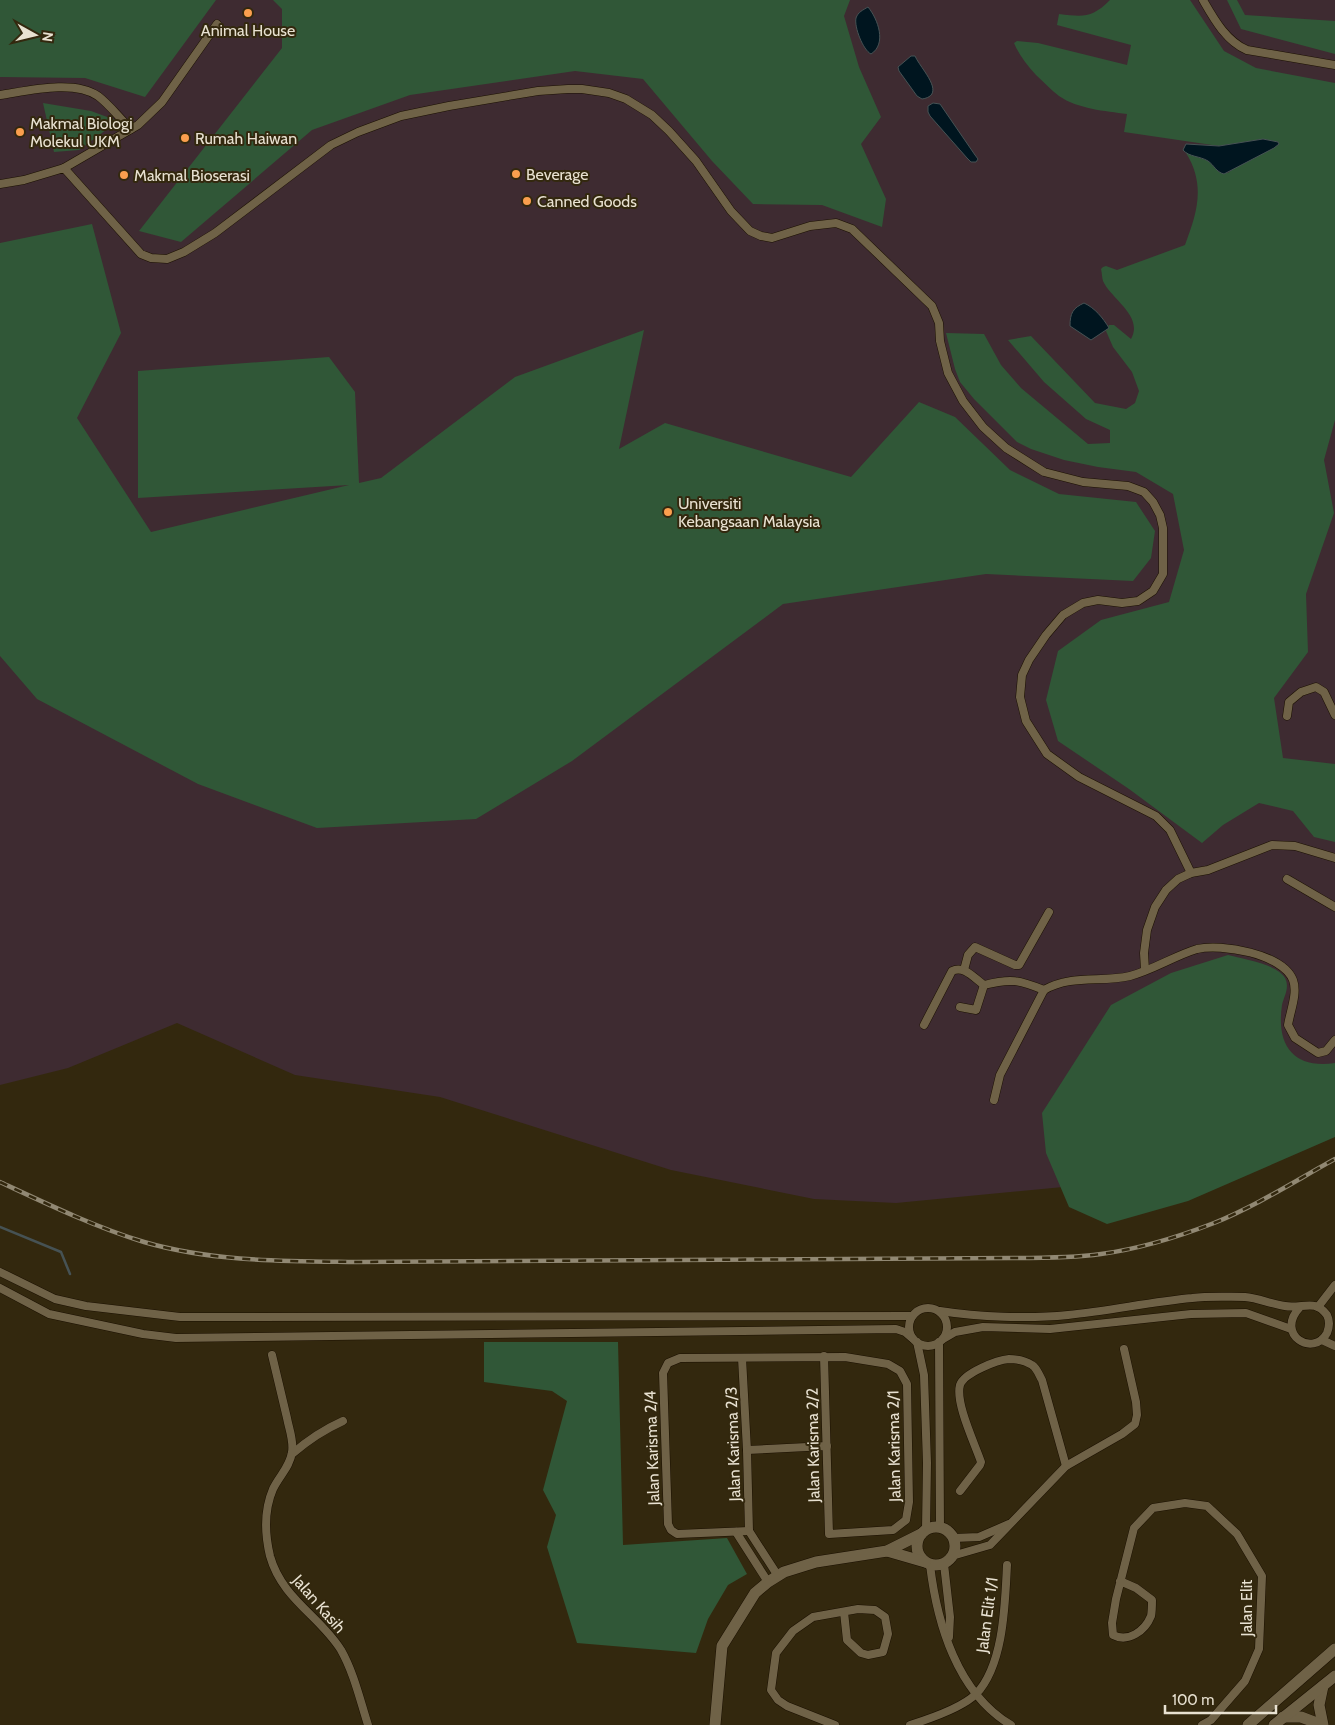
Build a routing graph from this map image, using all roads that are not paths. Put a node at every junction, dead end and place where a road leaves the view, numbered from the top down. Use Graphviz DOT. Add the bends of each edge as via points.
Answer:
graph roads {
  1 [pos="1202,0"];
  2 [pos="217,24"];
  3 [pos="1335,65"];
  4 [pos="0,95"];
  5 [pos="131,129"];
  6 [pos="64,168"];
  7 [pos="0,184"];
  8 [pos="1335,715"];
  9 [pos="1287,716"];
  10 [pos="1335,858"];
  11 [pos="1190,873"];
  12 [pos="1287,879"];
  13 [pos="1335,907"];
  14 [pos="1049,912"];
  15 [pos="964,970"];
  16 [pos="1145,970"];
  17 [pos="984,985"];
  18 [pos="1044,990"];
  19 [pos="960,1007"];
  20 [pos="924,1025"];
  21 [pos="1335,1040"];
  22 [pos="994,1100"];
  23 [pos="0,1272"];
  24 [pos="1335,1285"];
  25 [pos="0,1288"];
  26 [pos="1300,1307"];
  27 [pos="1318,1308"];
  28 [pos="940,1311"];
  29 [pos="912,1316"];
  30 [pos="1332,1325"];
  31 [pos="1291,1329"];
  32 [pos="915,1340"];
  33 [pos="941,1340"];
  34 [pos="1322,1340"];
  35 [pos="1335,1346"];
  36 [pos="1124,1348"];
  37 [pos="272,1355"];
  38 [pos="824,1356"];
  39 [pos="742,1358"];
  40 [pos="343,1421"];
  41 [pos="827,1446"];
  42 [pos="747,1450"];
  43 [pos="292,1454"];
  44 [pos="1066,1466"];
  45 [pos="960,1490"];
  46 [pos="1010,1524"];
  47 [pos="940,1527"];
  48 [pos="749,1530"];
  49 [pos="736,1532"];
  50 [pos="924,1532"];
  51 [pos="829,1534"];
  52 [pos="954,1538"];
  53 [pos="887,1551"];
  54 [pos="948,1560"];
  55 [pos="928,1563"];
  56 [pos="1007,1565"];
  57 [pos="773,1579"];
  58 [pos="1120,1581"];
  59 [pos="844,1612"];
  60 [pos="949,1642"];
  61 [pos="1335,1650"];
  62 [pos="1335,1676"];
  63 [pos="1323,1686"];
  64 [pos="976,1694"];
  65 [pos="1278,1721"];
  66 [pos="368,1725"];
  67 [pos="715,1725"];
  68 [pos="835,1725"];
  69 [pos="910,1725"];
  70 [pos="1012,1725"];
  71 [pos="1202,1725"];
  72 [pos="1248,1725"];
  73 [pos="1323,1725"];
  1 -- 3 [label="street" via="1225,34 1238,46"];
  2 -- 5 [label="street" via="162,102"];
  4 -- 5 [label="street" via="64,87 81,89 98,96"];
  5 -- 6 [label="street"];
  6 -- 7 [label="street"];
  6 -- 11 [label="street" via="140,254 167,259 216,233 331,145 358,132 401,116 449,106 538,91 582,89 618,96 652,115 696,161 731,211 750,231 772,238 810,226 836,223 852,229 932,306 939,323 948,373 963,401 983,427 1006,448 1044,472 1083,482 1128,486 1144,492 1153,502 1163,528 1163,574 1154,591 1138,601 1083,602 1063,615 1028,660 1022,674 1020,697 1026,721 1047,754 1079,777 1156,816 1170,830"];
  8 -- 9 [label="street" via="1324,692 1316,687 1301,692 1289,702"];
  10 -- 11 [label="street" via="1295,846 1272,845 1208,870"];
  11 -- 16 [label="street" via="1178,879 1155,907 1147,930"];
  12 -- 13 [label="street"];
  14 -- 15 [label="street" via="1019,965 975,947 968,955"];
  15 -- 17 [label="street"];
  15 -- 20 [label="street" via="952,971"];
  16 -- 18 [label="street" via="1127,977 1066,981"];
  16 -- 21 [label="street" via="1199,949 1247,950 1280,966 1293,980 1295,991 1288,1025 1295,1038 1318,1053 1326,1051"];
  17 -- 18 [label="street" via="1020,980"];
  17 -- 19 [label="street" via="976,1010"];
  18 -- 22 [label="street" via="1000,1075"];
  23 -- 29 [label="street" via="56,1298 86,1306 180,1317"];
  24 -- 27 [label="street"];
  25 -- 32 [label="street" via="49,1314 176,1338 896,1330"];
  26 -- 27 [label="street" via="1310,1305"];
  26 -- 28 [label="street" via="1252,1298 1194,1297 1065,1316 973,1315"];
  26 -- 31 [label="street" via="1291,1321"];
  27 -- 30 [label="street"];
  28 -- 29 [label="street" via="922,1308"];
  28 -- 33 [label="street" via="947,1324 947,1332"];
  29 -- 32 [label="street" via="909,1331"];
  30 -- 34 [label="street"];
  31 -- 33 [label="street" via="1246,1313 1190,1314 1050,1329 984,1327 954,1332"];
  31 -- 34 [label="street" via="1294,1336 1304,1343"];
  32 -- 33 [label="street" via="928,1346"];
  32 -- 50 [label="street" via="924,1375 927,1463"];
  33 -- 47 [label="street"];
  34 -- 35 [label="street"];
  36 -- 44 [label="street" via="1136,1402 1135,1424"];
  37 -- 43 [label="street" via="293,1444"];
  38 -- 39 [label="street, Jalan Karisma 2/4"];
  38 -- 41 [label="street, Jalan Karisma 2/2"];
  38 -- 51 [label="street, Jalan Karisma 2/1" via="888,1364 900,1371 907,1384 909,1502 906,1520 893,1530"];
  39 -- 42 [label="street, Jalan Karisma 2/3"];
  39 -- 49 [label="street, Jalan Karisma 2/4" via="680,1358 668,1363 663,1373 668,1524 677,1534"];
  40 -- 43 [label="street" via="323,1430"];
  41 -- 42 [label="street"];
  41 -- 51 [label="street, Jalan Karisma 2/2"];
  42 -- 48 [label="street, Jalan Karisma 2/3"];
  43 -- 66 [label="street, Jalan Kasih" via="273,1489 267,1512 266,1534 271,1558 281,1582 340,1649 350,1668"];
  44 -- 45 [label="street" via="1037,1370 1031,1364 1008,1359 984,1367 961,1383 959,1392 964,1414 980,1465"];
  44 -- 46 [label="street"];
  46 -- 52 [label="street" via="979,1536"];
  46 -- 54 [label="street" via="990,1545"];
  47 -- 50 [label="street"];
  47 -- 52 [label="street"];
  48 -- 49 [label="street, Jalan Karisma 2/4"];
  48 -- 57 [label="street"];
  49 -- 57 [label="street"];
  50 -- 53 [label="street"];
  50 -- 55 [label="street" via="917,1549"];
  52 -- 54 [label="street" via="955,1548"];
  53 -- 55 [label="street"];
  53 -- 57 [label="street" via="816,1562"];
  54 -- 55 [label="street"];
  54 -- 60 [label="street"];
  55 -- 60 [label="street" via="940,1619"];
  56 -- 64 [label="street, Jalan Elit 1/1" via="1000,1639 992,1671"];
  57 -- 67 [label="street" via="755,1593 722,1646"];
  58 -- 58 [label="street, Jalan Elit" via="1152,1600 1151,1615 1131,1637 1113,1635 1112,1623"];
  58 -- 71 [label="street, Jalan Elit" via="1134,1528 1154,1508 1185,1503 1207,1506 1238,1534 1262,1576 1259,1649 1245,1680 1211,1720"];
  59 -- 59 [label="street" via="847,1640 861,1653 883,1652 888,1634 885,1618 875,1610"];
  59 -- 68 [label="street" via="813,1617 793,1631 776,1654 772,1674 771,1690 778,1700"];
  60 -- 64 [label="street" via="963,1675"];
  61 -- 72 [label="street"];
  62 -- 63 [label="street"];
  63 -- 65 [label="street"];
  63 -- 73 [label="street" via="1319,1705"];
  64 -- 69 [label="street" via="947,1712"];
  64 -- 70 [label="street"];
  65 -- 73 [label="street" via="1301,1717"];
}
